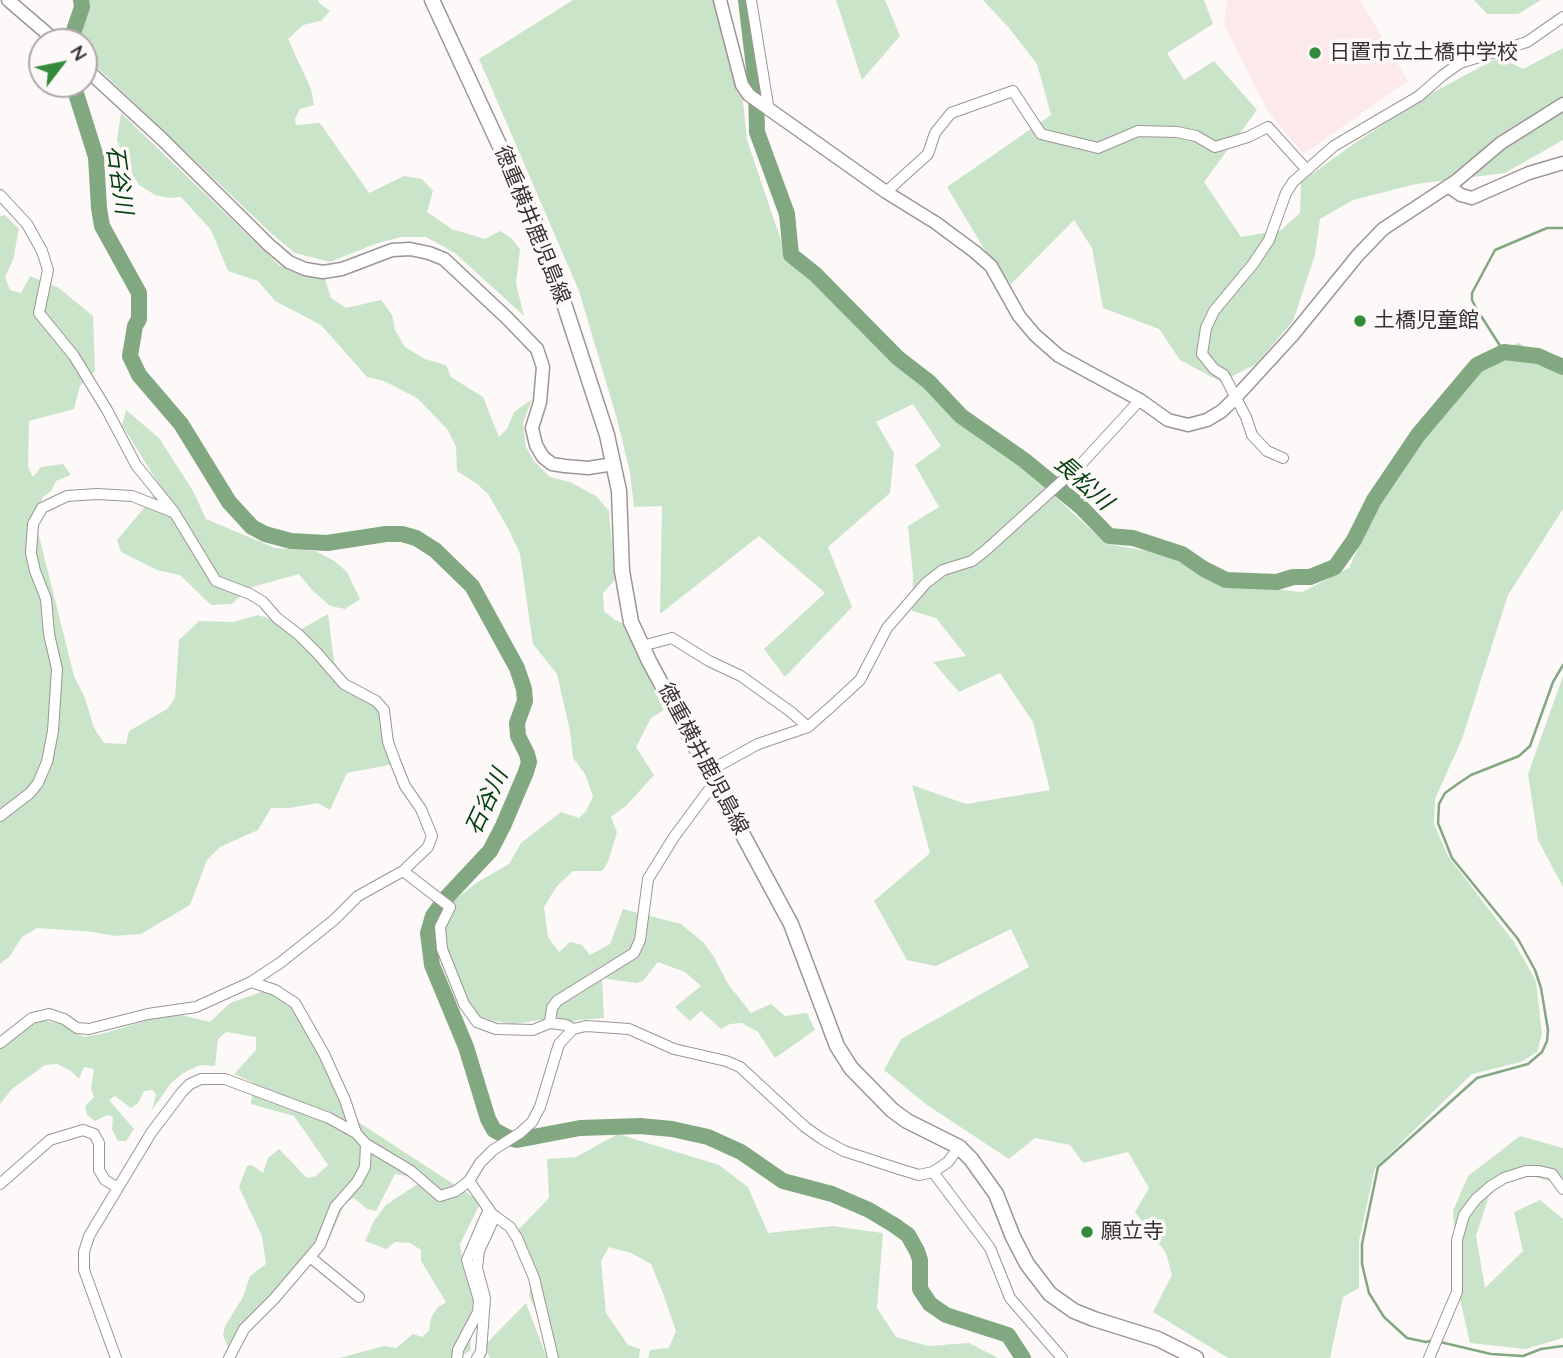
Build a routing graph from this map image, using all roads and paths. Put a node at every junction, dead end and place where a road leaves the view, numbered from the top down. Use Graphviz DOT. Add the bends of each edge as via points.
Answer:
graph roads {
  1 [pos="8,0"];
  2 [pos="432,0"];
  3 [pos="720,0"];
  4 [pos="751,0"];
  5 [pos="1563,17"];
  6 [pos="41,28"];
  7 [pos="98,80"];
  8 [pos="1563,104"];
  9 [pos="767,109"];
  10 [pos="1563,163"];
  11 [pos="1307,170"];
  12 [pos="1448,186"];
  13 [pos="886,192"];
  14 [pos="0,195"];
  15 [pos="1236,397"];
  16 [pos="1140,400"];
  17 [pos="1283,458"];
  18 [pos="614,464"];
  19 [pos="174,512"];
  20 [pos="642,646"];
  21 [pos="808,727"];
  22 [pos="709,771"];
  23 [pos="716,785"];
  24 [pos="0,816"];
  25 [pos="403,872"];
  26 [pos="251,982"];
  27 [pos="550,1023"];
  28 [pos="573,1029"];
  29 [pos="0,1043"];
  30 [pos="356,1133"];
  31 [pos="366,1144"];
  32 [pos="959,1147"];
  33 [pos="933,1172"];
  34 [pos="469,1181"];
  35 [pos="0,1184"];
  36 [pos="118,1188"];
  37 [pos="1563,1189"];
  38 [pos="492,1212"];
  39 [pos="310,1257"];
  40 [pos="359,1297"];
  41 [pos="116,1358"];
  42 [pos="229,1358"];
  43 [pos="457,1358"];
  44 [pos="477,1358"];
  45 [pos="553,1358"];
  46 [pos="1062,1358"];
  47 [pos="1196,1358"];
  48 [pos="1429,1358"];
  1 -- 6 [label="street"];
  2 -- 18 [label="main road, 徳重横井鹿児島線" via="539,232"];
  3 -- 9 [label="street" via="741,85"];
  4 -- 9 [label="street"];
  5 -- 11 [label="street" via="1527,42 1460,63 1419,96 1334,146"];
  7 -- 18 [label="street" via="289,262 323,272 392,250 410,249 444,259 537,349 543,367 532,428 543,457 565,466"];
  8 -- 12 [label="street" via="1501,142"];
  9 -- 13 [label="street"];
  10 -- 12 [label="street" via="1472,198"];
  11 -- 13 [label="street" via="1268,127 1215,147 1177,132 1138,131 1098,148 1041,134 1013,91 951,113 935,133 928,154"];
  11 -- 15 [label="street" via="1286,193 1269,240 1206,328 1202,354 1224,376"];
  12 -- 15 [label="street" via="1383,229"];
  13 -- 16 [label="street" via="991,266 1019,316 1059,356"];
  14 -- 19 [label="street" via="42,251 48,270 39,313 74,356 136,466"];
  15 -- 16 [label="street" via="1208,420 1188,425 1168,420"];
  15 -- 17 [label="street" via="1251,435 1267,451"];
  16 -- 21 [label="street" via="1083,462 972,561 943,570 926,583 887,628 860,680"];
  18 -- 20 [label="main road, 徳重横井鹿児島線" via="626,596"];
  19 -- 24 [label="street" via="132,496 97,494 67,496 42,508 33,524 31,553 46,599 57,669 53,731 38,783"];
  19 -- 25 [label="street" via="216,581 263,602 345,684 384,709 395,761 432,836 429,847"];
  20 -- 21 [label="street" via="672,638 741,676"];
  20 -- 22 [label="main road, 徳重横井鹿児島線"];
  21 -- 22 [label="street" via="758,744"];
  22 -- 23 [label="main road, 徳重横井鹿児島線"];
  23 -- 27 [label="street" via="681,828 649,879 634,953 557,1002"];
  23 -- 32 [label="main road, 徳重横井鹿児島線" via="791,924 828,1025 851,1068 907,1121"];
  25 -- 26 [label="street" via="358,896 334,920"];
  25 -- 27 [label="street" via="450,907 440,927 442,949 470,1015 496,1029 533,1030"];
  26 -- 29 [label="street" via="196,1007 89,1029 49,1014 32,1018"];
  26 -- 30 [label="street" via="275,989 295,1003 324,1054"];
  27 -- 28 [label="street"];
  28 -- 33 [label="street" via="629,1029 674,1049 726,1061 752,1076 805,1127 844,1151 919,1175"];
  28 -- 34 [label="street" via="555,1053 532,1122 493,1150"];
  30 -- 31 [label="street"];
  30 -- 36 [label="street" via="329,1118 225,1080 201,1079 182,1092"];
  31 -- 34 [label="street" via="411,1171 440,1196"];
  31 -- 39 [label="street" via="365,1167 335,1207 320,1245"];
  32 -- 33 [label="street"];
  32 -- 47 [label="main road, 徳重横井鹿児島線" via="996,1194 1019,1251 1050,1294 1074,1311 1158,1339"];
  33 -- 46 [label="street" via="990,1248 1010,1298"];
  34 -- 38 [label="street"];
  35 -- 36 [label="street" via="50,1140 83,1130 94,1134 99,1143 99,1170"];
  36 -- 41 [label="street" via="83,1252 84,1270"];
  37 -- 48 [label="street" via="1552,1174 1525,1171 1497,1182 1464,1214 1457,1240 1457,1292"];
  38 -- 43 [label="street" via="467,1260 478,1312"];
  38 -- 44 [label="street" via="477,1268 485,1298"];
  38 -- 45 [label="street" via="510,1227 534,1278"];
  39 -- 40 [label="street"];
  39 -- 42 [label="street" via="244,1329"];
}
